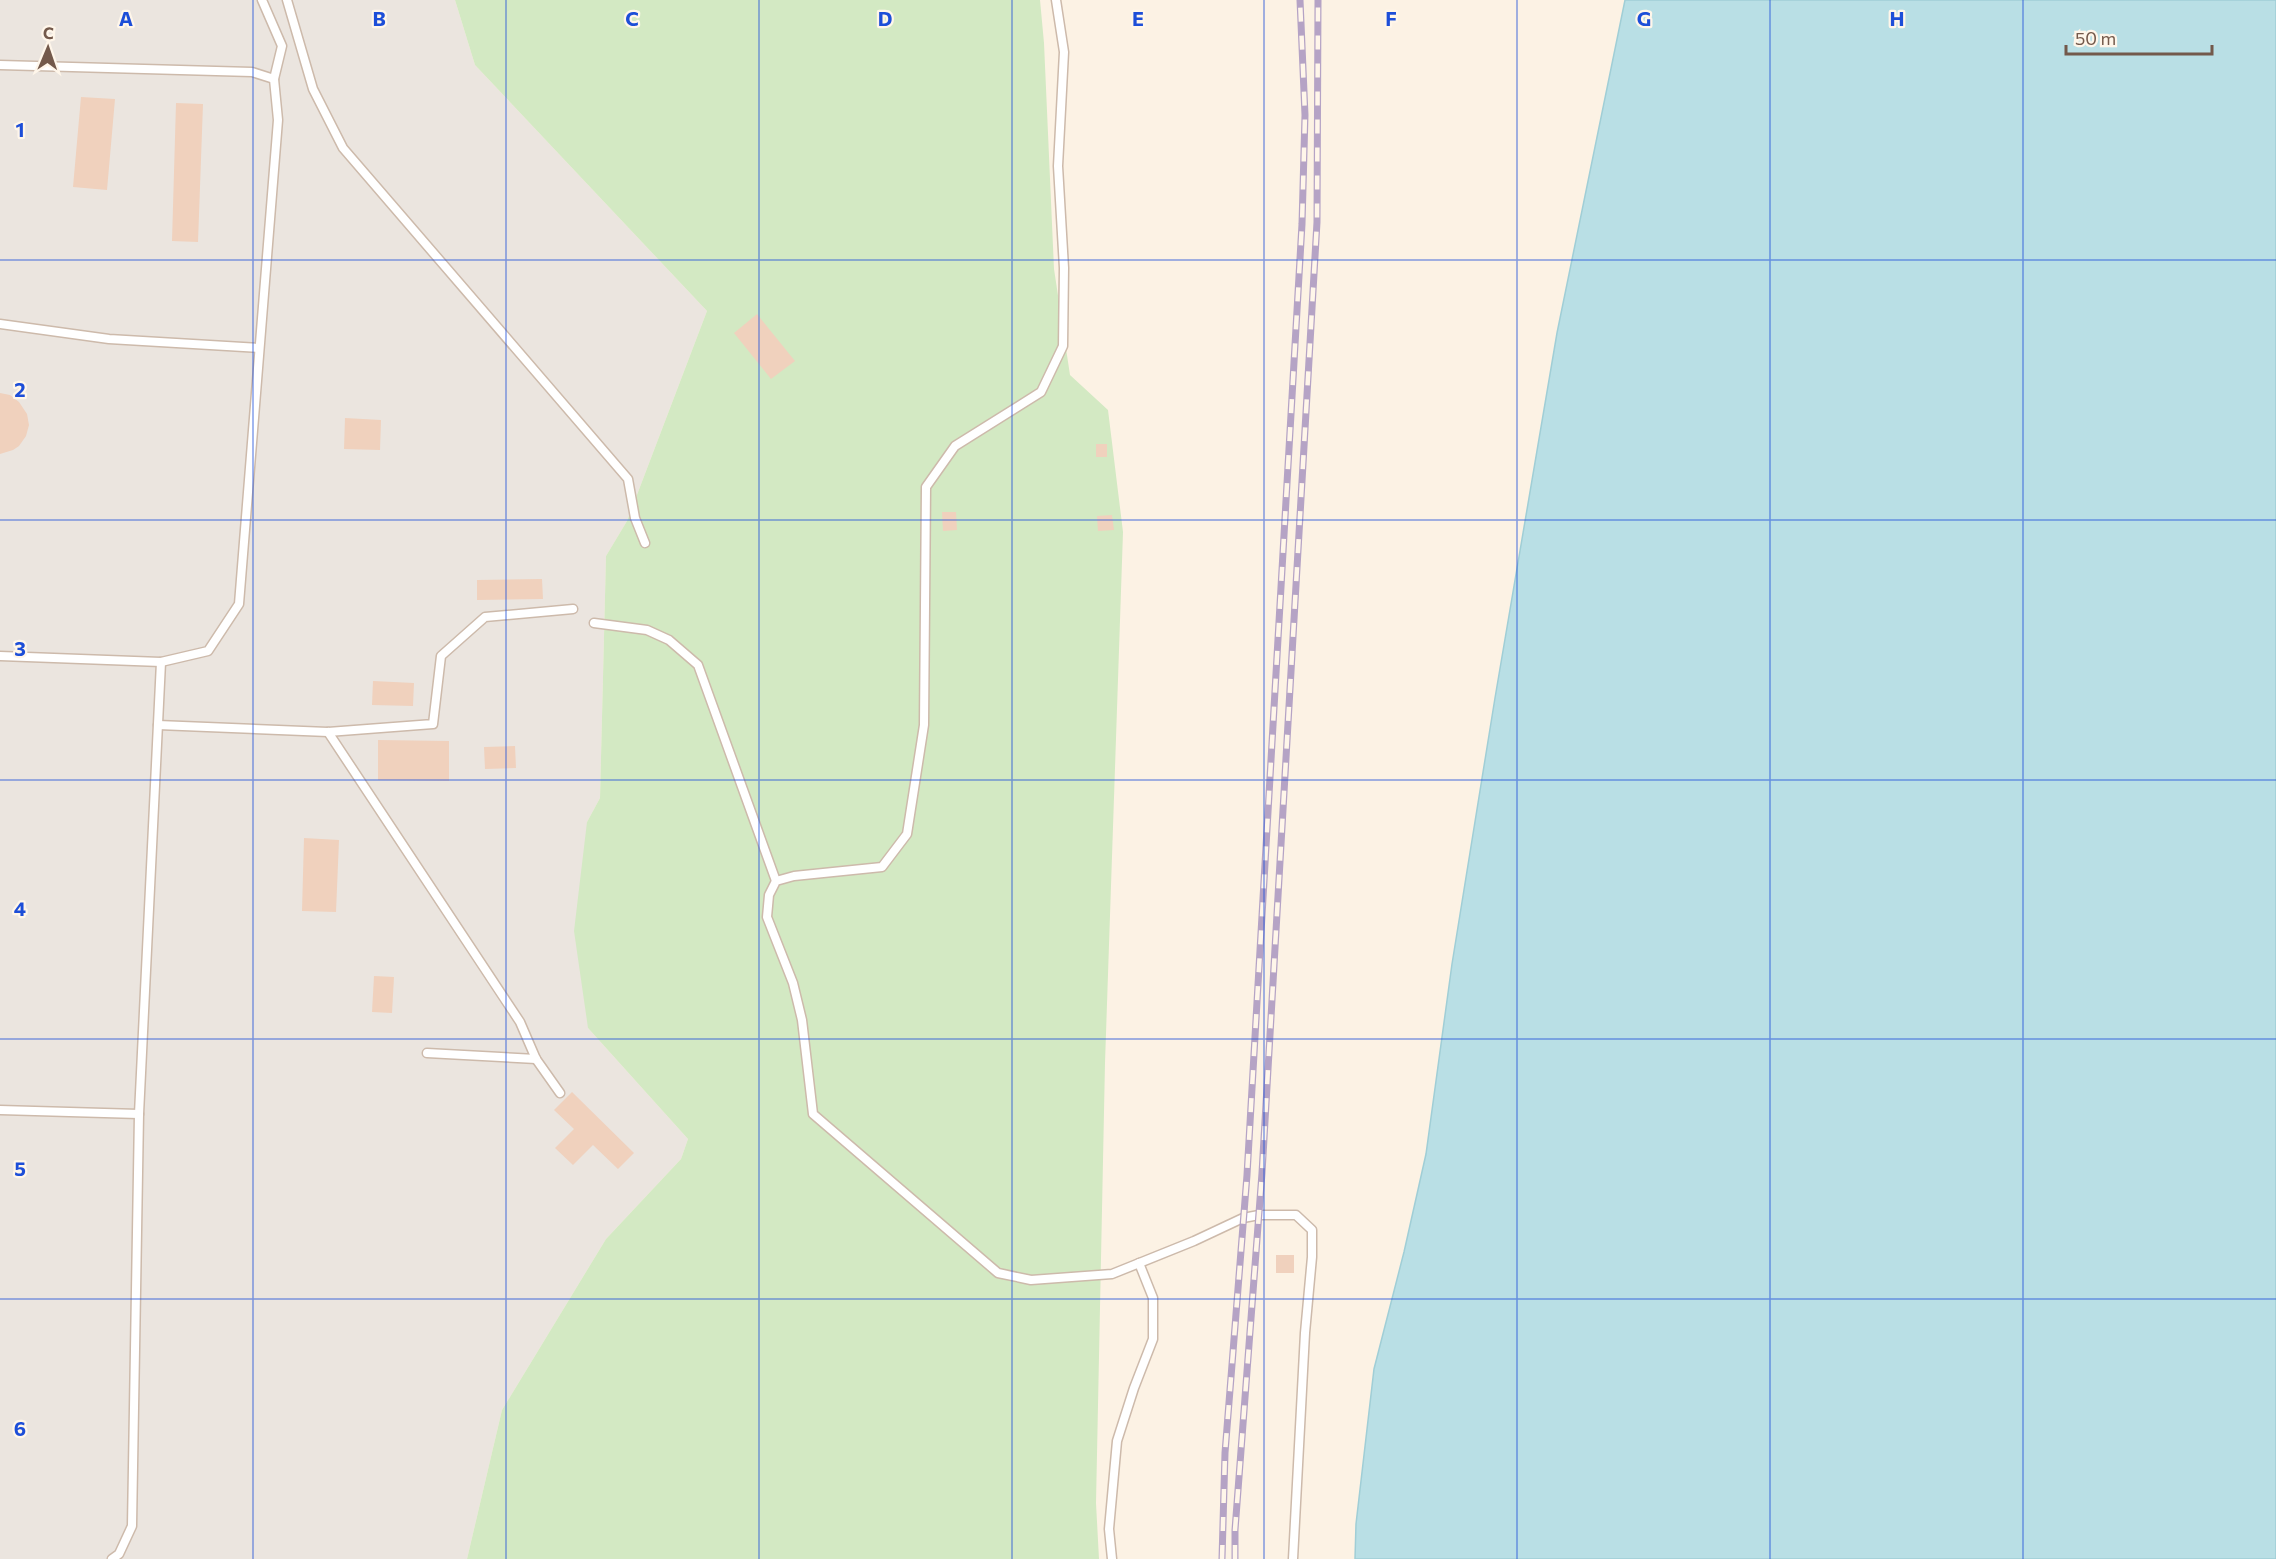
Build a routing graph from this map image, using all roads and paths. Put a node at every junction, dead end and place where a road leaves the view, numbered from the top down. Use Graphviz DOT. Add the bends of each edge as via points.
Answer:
graph roads {
  1 [pos="262,0"];
  2 [pos="287,0"];
  3 [pos="1056,0"];
  4 [pos="0,65"];
  5 [pos="274,79"];
  6 [pos="0,324"];
  7 [pos="259,348"];
  8 [pos="645,543"];
  9 [pos="573,609"];
  10 [pos="594,623"];
  11 [pos="0,656"];
  12 [pos="161,662"];
  13 [pos="158,725"];
  14 [pos="328,732"];
  15 [pos="776,881"];
  16 [pos="427,1053"];
  17 [pos="536,1059"];
  18 [pos="560,1094"];
  19 [pos="0,1110"];
  20 [pos="139,1114"];
  21 [pos="1139,1263"];
  22 [pos="112,1559"];
  23 [pos="1112,1559"];
  24 [pos="1293,1559"];
  1 -- 5 [label="lane" via="282,46"];
  2 -- 8 [label="lane" via="313,89 343,148 628,479 634,518"];
  3 -- 15 [label="lane" via="1064,52 1058,166 1064,268 1063,346 1041,392 955,446 927,487 924,725 907,834 882,867"];
  4 -- 5 [label="lane" via="252,72"];
  5 -- 7 [label="lane" via="278,120"];
  6 -- 7 [label="lane" via="109,339"];
  7 -- 12 [label="lane" via="240,604 208,651"];
  9 -- 14 [label="lane" via="485,617 441,656 433,724"];
  10 -- 15 [label="lane" via="647,630 669,640 698,665"];
  11 -- 12 [label="lane"];
  12 -- 13 [label="lane"];
  13 -- 14 [label="lane"];
  13 -- 20 [label="lane"];
  14 -- 17 [label="lane" via="520,1022"];
  15 -- 21 [label="lane" via="769,895 767,917 802,1020 813,1114 998,1273 1031,1280 1112,1274"];
  16 -- 17 [label="lane"];
  17 -- 18 [label="lane"];
  19 -- 20 [label="lane"];
  20 -- 22 [label="lane" via="132,1526 119,1554"];
  21 -- 23 [label="lane" via="1153,1298 1153,1339 1118,1442 1109,1529"];
  21 -- 24 [label="lane" via="1243,1218 1296,1215 1312,1230"];
}
